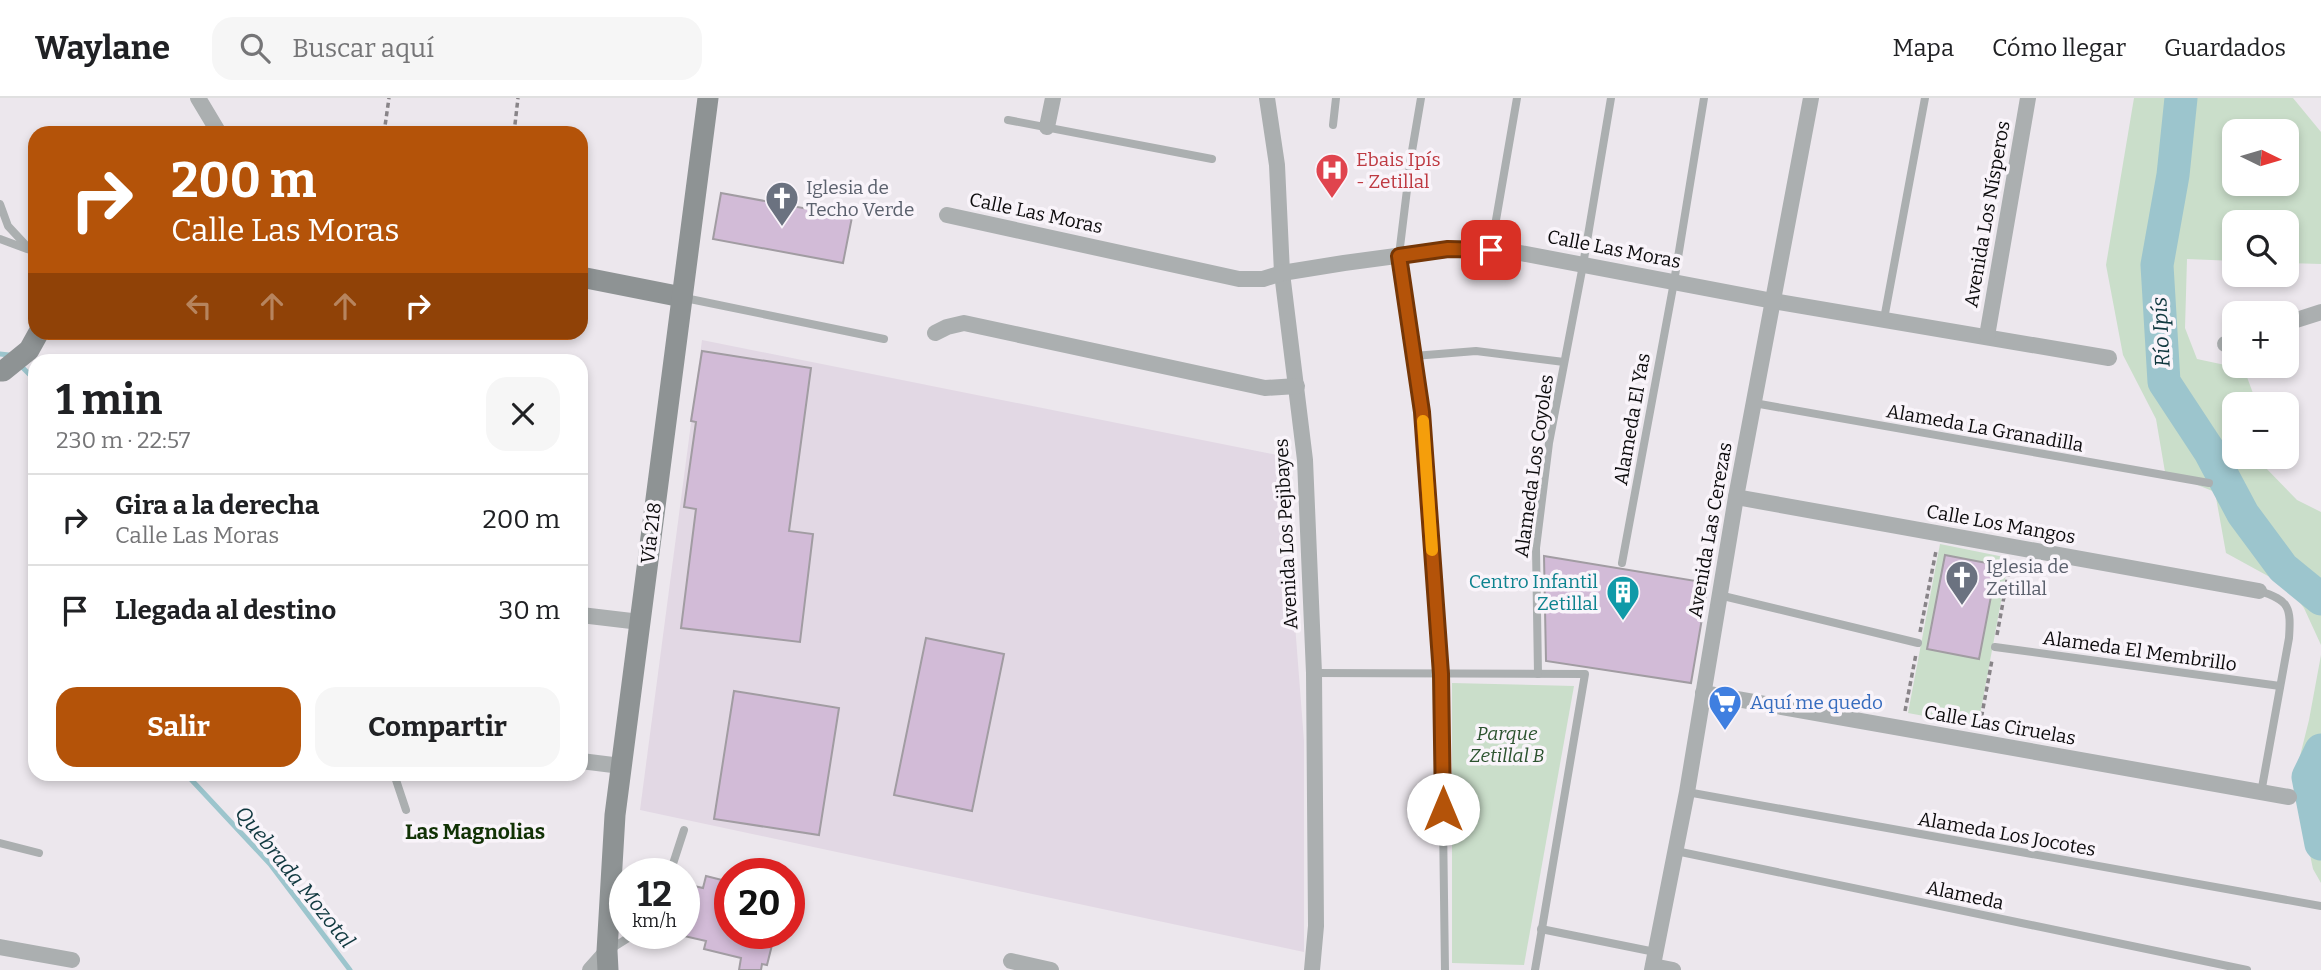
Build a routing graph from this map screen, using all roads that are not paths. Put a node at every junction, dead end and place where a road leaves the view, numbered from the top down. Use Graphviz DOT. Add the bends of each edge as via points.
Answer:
graph roads {
  1 [pos="198,98"];
  2 [pos="708,98"];
  3 [pos="1053,98"];
  4 [pos="1267,98"];
  5 [pos="1336,98"];
  6 [pos="1421,98"];
  7 [pos="1517,98"];
  8 [pos="1611,98"];
  9 [pos="1704,98"];
  10 [pos="1811,98"];
  11 [pos="1925,98"];
  12 [pos="2028,98"];
  13 [pos="1008,120"];
  14 [pos="1332,125"];
  15 [pos="215,126"];
  16 [pos="1047,127"];
  17 [pos="1212,159"];
  18 [pos="0,204"];
  19 [pos="947,215"];
  20 [pos="0,239"];
  21 [pos="28,248"];
  22 [pos="1491,250"];
  23 [pos="28,251"];
  24 [pos="1399,256"];
  25 [pos="1583,265"];
  26 [pos="1282,273"];
  27 [pos="588,278"];
  28 [pos="1674,282"];
  29 [pos="682,297"];
  30 [pos="1773,301"];
  31 [pos="2321,312"];
  32 [pos="1884,319"];
  33 [pos="2299,319"];
  34 [pos="935,333"];
  35 [pos="1987,336"];
  36 [pos="884,339"];
  37 [pos="34,341"];
  38 [pos="1414,356"];
  39 [pos="2109,358"];
  40 [pos="1564,362"];
  41 [pos="2,371"];
  42 [pos="1297,386"];
  43 [pos="1755,403"];
  44 [pos="2210,483"];
  45 [pos="1736,497"];
  46 [pos="1622,563"];
  47 [pos="2259,591"];
  48 [pos="1719,595"];
  49 [pos="588,616"];
  50 [pos="640,621"];
  51 [pos="1918,643"];
  52 [pos="1995,647"];
  53 [pos="1314,673"];
  54 [pos="1441,674"];
  55 [pos="1538,674"];
  56 [pos="2280,686"];
  57 [pos="1703,693"];
  58 [pos="588,762"];
  59 [pos="621,766"];
  60 [pos="396,781"];
  61 [pos="1687,792"];
  62 [pos="2261,793"];
  63 [pos="2289,797"];
  64 [pos="406,810"];
  65 [pos="684,830"];
  66 [pos="0,843"];
  67 [pos="1675,851"];
  68 [pos="39,853"];
  69 [pos="675,858"];
  70 [pos="2321,906"];
  71 [pos="1541,929"];
  72 [pos="0,947"];
  73 [pos="608,961"];
  74 [pos="1010,961"];
  75 [pos="1653,963"];
  76 [pos="71,965"];
  77 [pos="590,970"];
  78 [pos="1051,970"];
  79 [pos="1312,970"];
  80 [pos="1445,970"];
  81 [pos="1535,970"];
  82 [pos="1673,970"];
  83 [pos="2248,970"];
  1 -- 15 [label="street"];
  2 -- 29 [label="main road, Vía 218"];
  3 -- 16 [label="street"];
  4 -- 26 [label="street, Avenida Los Pejibayes" via="1277,165"];
  5 -- 14 [label="lane"];
  6 -- 24 [label="lane"];
  7 -- 22 [label="lane"];
  8 -- 25 [label="lane, Alameda Los Coyoles"];
  9 -- 28 [label="lane, Alameda El Yas"];
  10 -- 30 [label="street, Avenida Las Cerezas"];
  11 -- 32 [label="lane"];
  12 -- 35 [label="street, Avenida Los Nísperos"];
  13 -- 16 [label="lane"];
  16 -- 17 [label="lane"];
  18 -- 21 [label="lane" via="8,226"];
  19 -- 26 [label="street, Calle Las Moras" via="1239,279"];
  20 -- 23 [label="lane"];
  22 -- 24 [label="street, Calle Las Moras" via="1448,249"];
  22 -- 25 [label="street, Calle Las Moras"];
  24 -- 26 [label="street, Calle Las Moras"];
  24 -- 38 [label="lane"];
  25 -- 28 [label="street, Calle Las Moras"];
  25 -- 40 [label="lane, Alameda Los Coyoles"];
  26 -- 42 [label="street, Avenida Los Pejibayes"];
  27 -- 29 [label="main road"];
  28 -- 30 [label="street, Calle Las Moras"];
  28 -- 46 [label="lane, Alameda El Yas"];
  29 -- 36 [label="lane"];
  29 -- 50 [label="main road, Vía 218"];
  30 -- 32 [label="street, Calle Las Moras"];
  30 -- 43 [label="street, Avenida Las Cerezas"];
  31 -- 33 [label="street"];
  32 -- 35 [label="street, Calle Las Moras"];
  34 -- 42 [label="street" via="964,323 1265,388"];
  35 -- 39 [label="street, Calle Las Moras"];
  37 -- 41 [label="main road"];
  38 -- 40 [label="lane" via="1476,351"];
  38 -- 54 [label="lane"];
  40 -- 55 [label="lane, Alameda Los Coyoles" via="1536,548"];
  42 -- 53 [label="street, Avenida Los Pejibayes" via="1305,460"];
  43 -- 44 [label="lane, Alameda La Granadilla"];
  43 -- 45 [label="street, Avenida Las Cerezas"];
  45 -- 47 [label="street, Calle Los Mangos"];
  45 -- 48 [label="street, Avenida Las Cerezas"];
  47 -- 56 [label="lane" via="2285,602 2290,615"];
  48 -- 51 [label="lane"];
  48 -- 57 [label="street, Avenida Las Cerezas"];
  49 -- 50 [label="street"];
  50 -- 59 [label="main road, Vía 218"];
  52 -- 56 [label="lane, Alameda El Membrillo"];
  53 -- 54 [label="lane"];
  53 -- 79 [label="street, Avenida Los Pejibayes" via="1316,926"];
  54 -- 55 [label="lane"];
  54 -- 80 [label="lane"];
  55 -- 71 [label="lane" via="1585,674"];
  56 -- 62 [label="lane"];
  57 -- 61 [label="street, Avenida Las Cerezas"];
  57 -- 62 [label="street, Calle Las Ciruelas"];
  58 -- 59 [label="street"];
  59 -- 73 [label="main road, Vía 218"];
  60 -- 64 [label="lane"];
  61 -- 67 [label="street, Avenida Las Cerezas"];
  61 -- 70 [label="lane, Alameda Los Jocotes"];
  62 -- 63 [label="street, Calle Las Ciruelas"];
  65 -- 69 [label="lane"];
  66 -- 68 [label="lane"];
  67 -- 75 [label="street, Avenida Las Cerezas"];
  67 -- 83 [label="lane, Alameda"];
  71 -- 75 [label="lane"];
  71 -- 81 [label="lane"];
  72 -- 76 [label="street"];
  73 -- 77 [label="street"];
  74 -- 78 [label="street"];
  75 -- 82 [label="street"];
}
